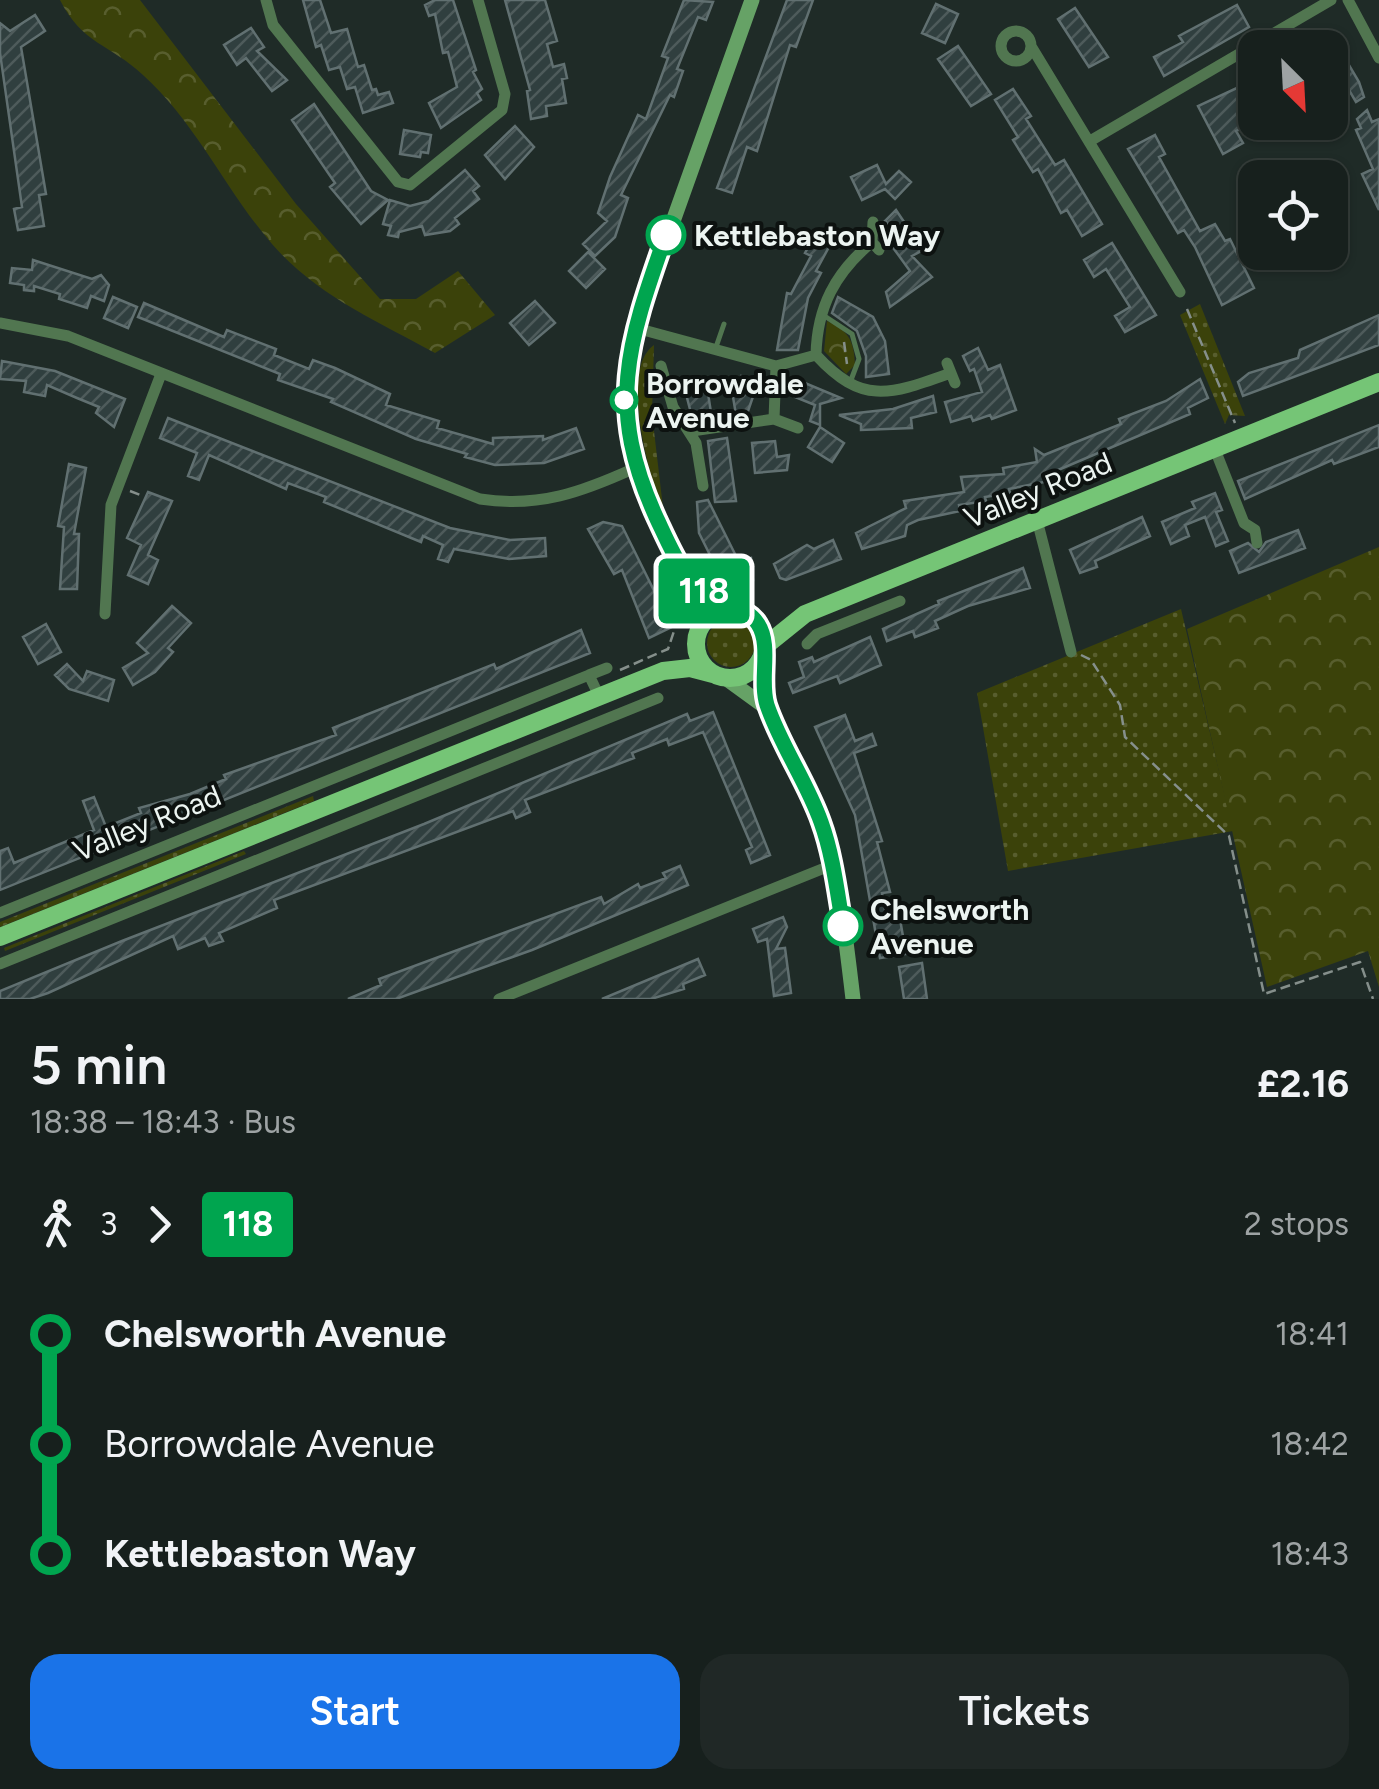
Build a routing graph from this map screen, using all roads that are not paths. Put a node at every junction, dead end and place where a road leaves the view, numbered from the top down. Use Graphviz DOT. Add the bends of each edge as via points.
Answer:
graph roads {
  1 [pos="266,0"];
  2 [pos="478,0"];
  3 [pos="752,0"];
  4 [pos="1330,0"];
  5 [pos="1348,0"];
  6 [pos="1031,46"];
  7 [pos="1379,58"];
  8 [pos="1090,141"];
  9 [pos="873,222"];
  10 [pos="1180,292"];
  11 [pos="820,314"];
  12 [pos="0,323"];
  13 [pos="724,324"];
  14 [pos="636,328"];
  15 [pos="715,349"];
  16 [pos="816,355"];
  17 [pos="661,366"];
  18 [pos="776,366"];
  19 [pos="950,373"];
  20 [pos="161,374"];
  21 [pos="850,381"];
  22 [pos="1379,382"];
  23 [pos="774,418"];
  24 [pos="798,428"];
  25 [pos="692,432"];
  26 [pos="1214,447"];
  27 [pos="635,468"];
  28 [pos="703,486"];
  29 [pos="1037,520"];
  30 [pos="1270,527"];
  31 [pos="685,573"];
  32 [pos="883,582"];
  33 [pos="740,611"];
  34 [pos="811,611"];
  35 [pos="104,614"];
  36 [pos="825,631"];
  37 [pos="697,634"];
  38 [pos="807,644"];
  39 [pos="763,650"];
  40 [pos="1075,651"];
  41 [pos="663,671"];
  42 [pos="589,675"];
  43 [pos="616,675"];
  44 [pos="718,676"];
  45 [pos="599,696"];
  46 [pos="658,698"];
  47 [pos="636,707"];
  48 [pos="768,708"];
  49 [pos="494,714"];
  50 [pos="502,735"];
  51 [pos="416,770"];
  52 [pos="315,784"];
  53 [pos="425,792"];
  54 [pos="324,807"];
  55 [pos="246,839"];
  56 [pos="255,860"];
  57 [pos="832,865"];
  58 [pos="0,912"];
  59 [pos="0,937"];
  60 [pos="0,963"];
  61 [pos="499,999"];
  62 [pos="854,999"];
  1 -- 2 [label="street" via="273,25 398,182 410,185 494,119 504,103"];
  3 -- 14 [label="main road"];
  4 -- 8 [label="street"];
  5 -- 7 [label="street"];
  6 -- 8 [label="street"];
  8 -- 10 [label="street"];
  9 -- 11 [label="street" via="875,246 837,279"];
  11 -- 16 [label="street"];
  11 -- 21 [label="lane" via="852,334 859,359"];
  12 -- 20 [label="street" via="56,332"];
  13 -- 15 [label="lane"];
  14 -- 15 [label="street"];
  14 -- 27 [label="main road" via="624,398"];
  15 -- 18 [label="street"];
  16 -- 18 [label="street"];
  16 -- 21 [label="street"];
  17 -- 25 [label="street" via="673,407"];
  18 -- 23 [label="street"];
  19 -- 21 [label="street" via="892,392 872,392"];
  20 -- 27 [label="street" via="480,500 551,500"];
  20 -- 35 [label="street" via="111,505"];
  22 -- 26 [label="main road, Valley Road"];
  23 -- 24 [label="street"];
  23 -- 25 [label="street"];
  25 -- 28 [label="street"];
  26 -- 29 [label="main road, Valley Road"];
  26 -- 30 [label="street" via="1244,523 1256,537"];
  27 -- 31 [label="main road"];
  29 -- 32 [label="main road, Valley Road"];
  29 -- 40 [label="street"];
  31 -- 33 [label="main road" via="712,598"];
  31 -- 37 [label="main road"];
  32 -- 34 [label="main road, Valley Road"];
  32 -- 36 [label="street" via="895,603"];
  33 -- 34 [label="main road, Valley Road"];
  33 -- 37 [label="main road" via="714,613"];
  33 -- 39 [label="main road" via="760,626"];
  34 -- 36 [label="street"];
  34 -- 39 [label="main road, Valley Road"];
  36 -- 38 [label="street"];
  37 -- 41 [label="main road, Valley Road" via="685,656"];
  37 -- 44 [label="main road" via="698,657"];
  39 -- 44 [label="main road" via="744,675"];
  39 -- 48 [label="main road"];
  41 -- 43 [label="main road, Valley Road"];
  41 -- 44 [label="main road, Valley Road" via="690,668"];
  42 -- 43 [label="street, Valley Road"];
  42 -- 45 [label="street"];
  42 -- 49 [label="street, Valley Road"];
  43 -- 45 [label="main road, Valley Road"];
  43 -- 47 [label="street"];
  44 -- 48 [label="main road"];
  45 -- 50 [label="main road, Valley Road"];
  46 -- 47 [label="street"];
  47 -- 53 [label="street"];
  48 -- 57 [label="main road" via="812,800"];
  49 -- 50 [label="street"];
  49 -- 52 [label="street, Valley Road"];
  50 -- 51 [label="main road, Valley Road"];
  51 -- 53 [label="street"];
  51 -- 54 [label="main road, Valley Road"];
  52 -- 54 [label="street"];
  52 -- 58 [label="street, Valley Road"];
  53 -- 56 [label="street"];
  54 -- 55 [label="main road, Valley Road"];
  55 -- 56 [label="street, Valley Road"];
  55 -- 59 [label="main road, Valley Road"];
  56 -- 60 [label="street"];
  57 -- 61 [label="street"];
  57 -- 62 [label="main road"];
}
